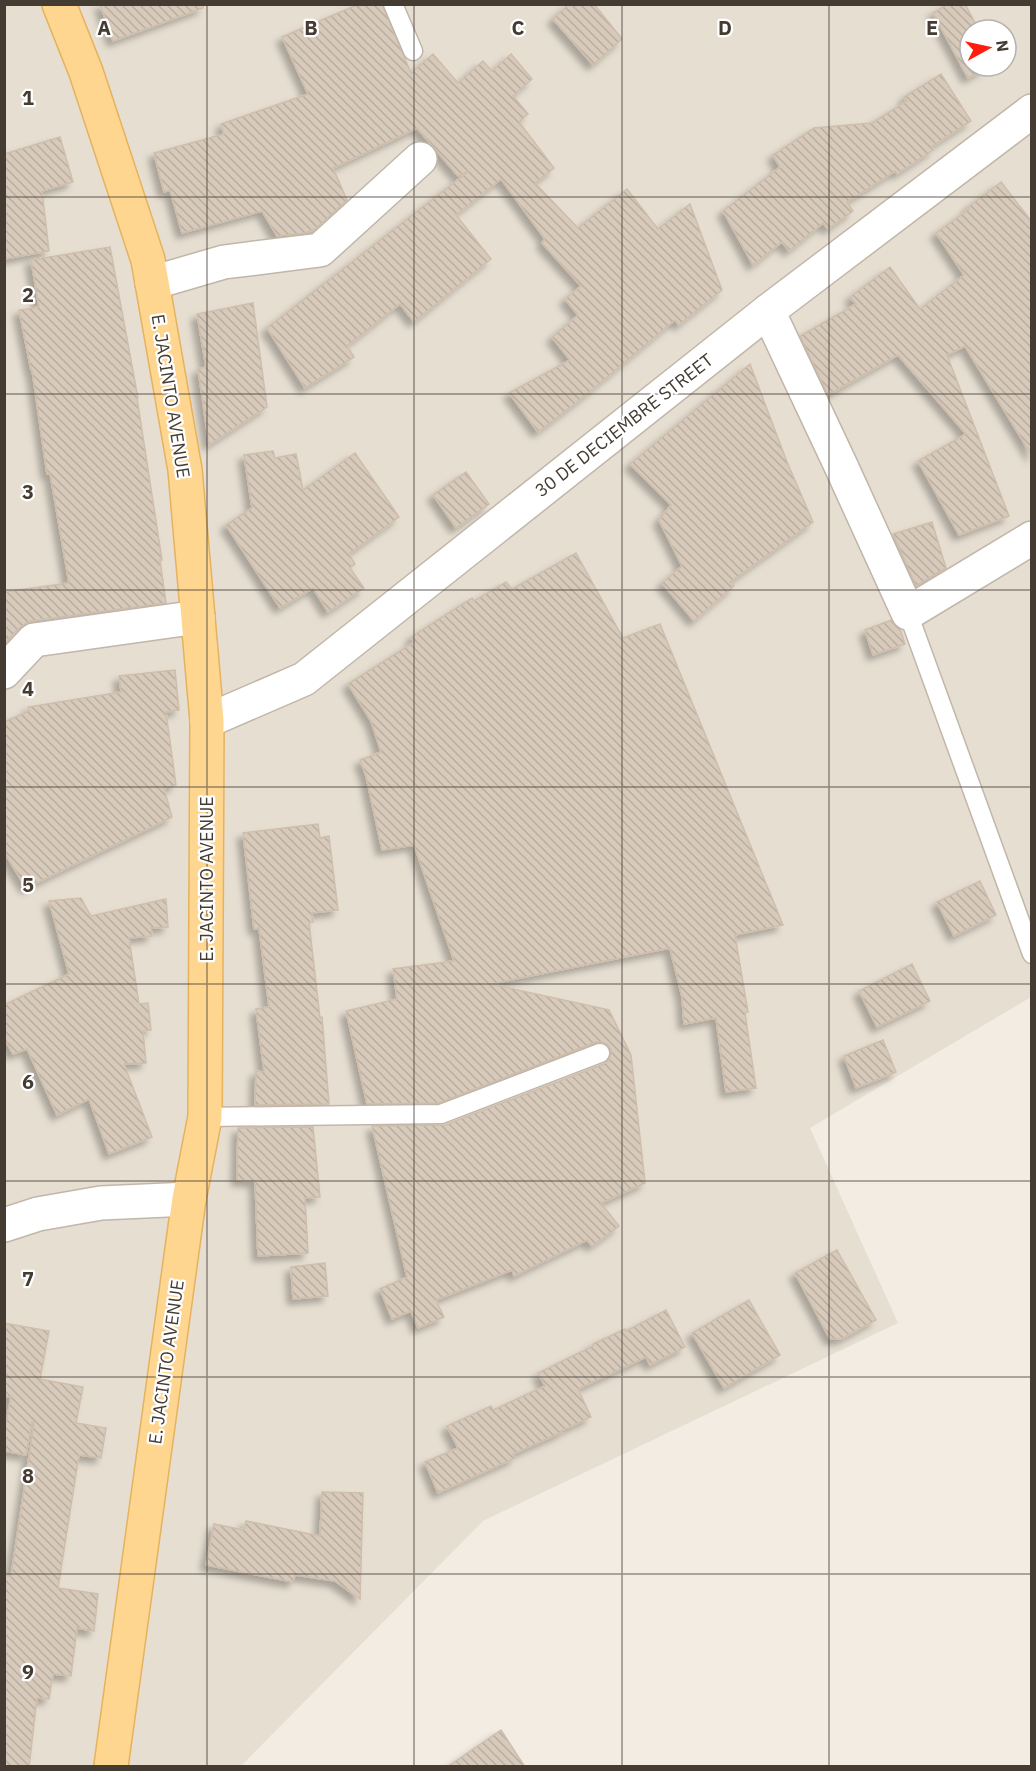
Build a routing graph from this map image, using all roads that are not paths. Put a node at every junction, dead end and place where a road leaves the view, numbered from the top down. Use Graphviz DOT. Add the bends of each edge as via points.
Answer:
graph roads {
  1 [pos="59,4"];
  2 [pos="393,4"];
  3 [pos="413,51"];
  4 [pos="1032,111"];
  5 [pos="420,159"];
  6 [pos="152,283"];
  7 [pos="768,311"];
  8 [pos="1032,538"];
  9 [pos="908,613"];
  10 [pos="198,617"];
  11 [pos="4,672"];
  12 [pos="207,721"];
  13 [pos="1032,954"];
  14 [pos="600,1053"];
  15 [pos="205,1117"];
  16 [pos="189,1199"];
  17 [pos="4,1225"];
  18 [pos="111,1767"];
  1 -- 6 [label="main road, E. JACINTO AVENUE" via="94,94"];
  2 -- 3 [label="lane"];
  4 -- 7 [label="street, 30 DE DECIEMBRE STREET"];
  5 -- 6 [label="street" via="320,250 224,262"];
  6 -- 10 [label="main road, E. JACINTO AVENUE" via="185,471"];
  7 -- 9 [label="street"];
  7 -- 12 [label="street, 30 DE DECIEMBRE STREET" via="304,679"];
  8 -- 9 [label="street"];
  9 -- 13 [label="lane"];
  10 -- 11 [label="street" via="34,640"];
  10 -- 12 [label="main road, E. JACINTO AVENUE"];
  12 -- 15 [label="main road, E. JACINTO AVENUE"];
  14 -- 15 [label="lane" via="441,1114"];
  15 -- 16 [label="main road, E. JACINTO AVENUE"];
  16 -- 17 [label="street" via="101,1203 38,1214"];
  16 -- 18 [label="main road, E. JACINTO AVENUE"];
}
